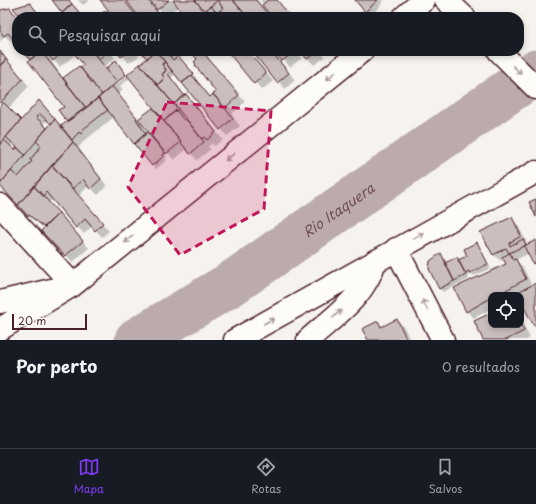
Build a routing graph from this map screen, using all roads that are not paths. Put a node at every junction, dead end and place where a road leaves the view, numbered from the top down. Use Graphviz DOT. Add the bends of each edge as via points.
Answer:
graph roads {
  1 [pos="424,0"];
  2 [pos="410,12"];
  3 [pos="356,56"];
  4 [pos="503,56"];
  5 [pos="536,88"];
  6 [pos="536,172"];
  7 [pos="0,205"];
  8 [pos="396,249"];
  9 [pos="375,261"];
  10 [pos="73,285"];
  11 [pos="0,302"];
  12 [pos="0,329"];
  13 [pos="235,340"];
  14 [pos="308,340"];
  15 [pos="443,340"];
  1 -- 2 [label="street"];
  3 -- 10 [label="street, one-way"];
  4 -- 5 [label="street, one-way"];
  8 -- 6 [label="street, one-way"];
  7 -- 10 [label="street"];
  8 -- 9 [label="street"];
  15 -- 8 [label="street, one-way"];
  13 -- 9 [label="street, one-way"];
  14 -- 9 [label="street, one-way" via="355,298 371,274"];
  10 -- 11 [label="street"];
  10 -- 12 [label="street"];
}
